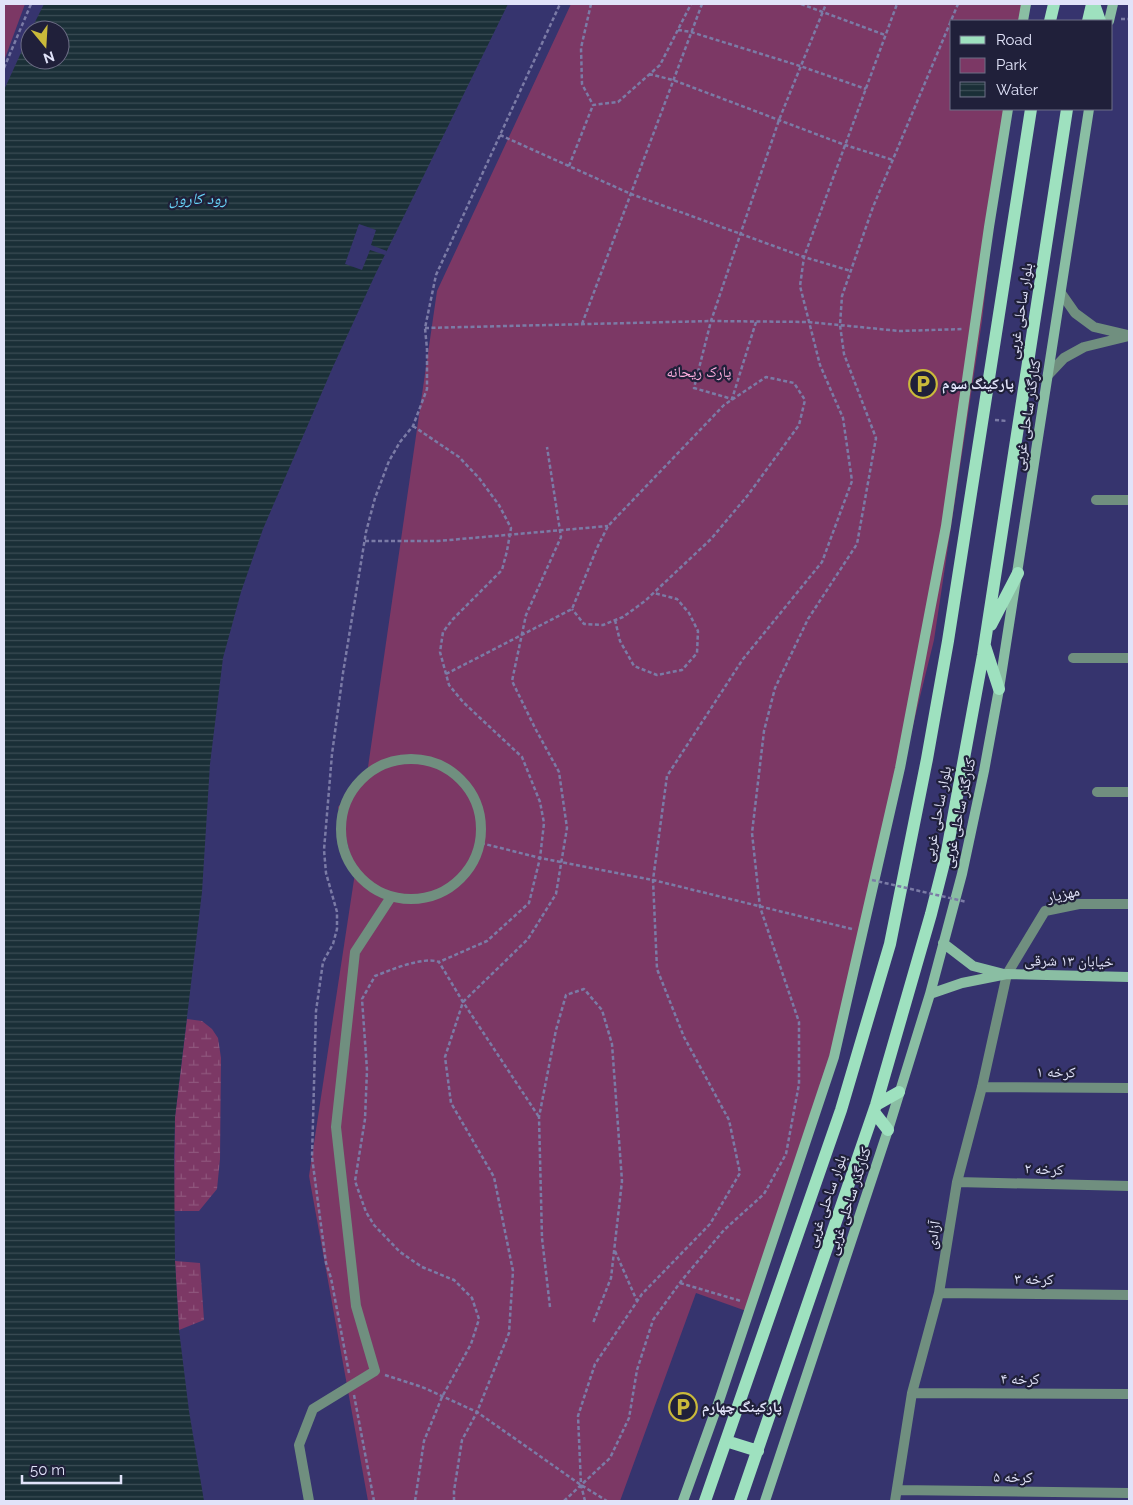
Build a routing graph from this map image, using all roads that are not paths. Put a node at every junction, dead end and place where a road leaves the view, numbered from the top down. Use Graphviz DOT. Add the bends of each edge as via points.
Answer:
graph roads {
  1 [pos="1026,4"];
  2 [pos="1054,4"];
  3 [pos="1093,4"];
  4 [pos="1113,4"];
  5 [pos="1022,20"];
  6 [pos="1050,20"];
  7 [pos="1088,20"];
  8 [pos="1100,20"];
  9 [pos="1109,20"];
  10 [pos="1008,110"];
  11 [pos="1031,110"];
  12 [pos="1067,110"];
  13 [pos="1089,110"];
  14 [pos="1061,293"];
  15 [pos="1129,336"];
  16 [pos="1048,375"];
  17 [pos="1096,500"];
  18 [pos="1129,500"];
  19 [pos="1018,573"];
  20 [pos="985,640"];
  21 [pos="1073,658"];
  22 [pos="1129,658"];
  23 [pos="999,689"];
  24 [pos="1097,792"];
  25 [pos="1129,792"];
  26 [pos="391,897"];
  27 [pos="1129,904"];
  28 [pos="943,943"];
  29 [pos="1007,974"];
  30 [pos="1129,977"];
  31 [pos="930,994"];
  32 [pos="982,1087"];
  33 [pos="1129,1088"];
  34 [pos="900,1092"];
  35 [pos="875,1109"];
  36 [pos="888,1130"];
  37 [pos="957,1182"];
  38 [pos="1129,1186"];
  39 [pos="939,1293"];
  40 [pos="1129,1295"];
  41 [pos="912,1393"];
  42 [pos="1129,1394"];
  43 [pos="726,1441"];
  44 [pos="758,1451"];
  45 [pos="897,1490"];
  46 [pos="1129,1493"];
  47 [pos="309,1501"];
  48 [pos="683,1501"];
  49 [pos="705,1501"];
  50 [pos="740,1501"];
  51 [pos="765,1501"];
  52 [pos="895,1501"];
  1 -- 5 [label="street"];
  2 -- 6 [label="main road"];
  3 -- 7 [label="main road"];
  3 -- 8 [label="main road"];
  4 -- 9 [label="street"];
  10 -- 48 [label="street" via="946,526 900,768 834,1057"];
  11 -- 43 [label="main road, بلوار ساحلی غربی" via="930,741 890,944 841,1110"];
  12 -- 20 [label="main road, بلوار ساحلی غربی"];
  13 -- 14 [label="street, کنارگذر ساحلی غربی"];
  14 -- 15 [label="street" via="1075,313 1094,327"];
  14 -- 16 [label="street, کنارگذر ساحلی غربی"];
  15 -- 16 [label="street" via="1084,347 1064,358"];
  16 -- 19 [label="street, کنارگذر ساحلی غربی"];
  17 -- 18 [label="street"];
  19 -- 20 [label="main road"];
  19 -- 23 [label="street, کنارگذر ساحلی غربی"];
  20 -- 23 [label="main road"];
  20 -- 35 [label="main road, بلوار ساحلی غربی" via="946,851"];
  21 -- 22 [label="street"];
  23 -- 28 [label="street, کنارگذر ساحلی غربی" via="962,874"];
  24 -- 25 [label="street"];
  26 -- 26 [label="street" via="371,888 355,873 344,854 340,832 342,810 352,790 367,774 385,763 406,758 428,760 448,768 464,782 476,801 482,822 480,843 472,865 457,882 437,894 414,900"];
  26 -- 47 [label="street" via="355,952 336,1127 356,1306 374,1371 313,1409 299,1445"];
  27 -- 29 [label="street, مهزیار" via="1079,904 1045,911"];
  28 -- 29 [label="street, خیابان ۱۳ شرقی" via="973,966"];
  28 -- 31 [label="street, کنارگذر ساحلی غربی"];
  29 -- 30 [label="street, خیابان ۱۳ شرقی"];
  29 -- 31 [label="street, خیابان ۱۳ شرقی" via="962,983"];
  29 -- 32 [label="street, آزادی"];
  31 -- 34 [label="street, کنارگذر ساحلی غربی"];
  32 -- 33 [label="street, کرخه ۱"];
  32 -- 37 [label="street, آزادی"];
  34 -- 35 [label="main road"];
  34 -- 36 [label="street, کنارگذر ساحلی غربی"];
  35 -- 36 [label="main road"];
  35 -- 44 [label="main road, بلوار ساحلی غربی"];
  36 -- 51 [label="street, کنارگذر ساحلی غربی"];
  37 -- 38 [label="street, کرخه ۲"];
  37 -- 39 [label="street, آزادی"];
  39 -- 40 [label="street, کرخه ۳"];
  39 -- 41 [label="street, آزادی"];
  41 -- 42 [label="street, کرخه ۴"];
  41 -- 45 [label="street, آزادی"];
  43 -- 44 [label="main road"];
  43 -- 49 [label="main road, بلوار ساحلی غربی"];
  44 -- 50 [label="main road, بلوار ساحلی غربی"];
  45 -- 46 [label="street, کرخه ۵"];
  45 -- 52 [label="street, آزادی"];
}
